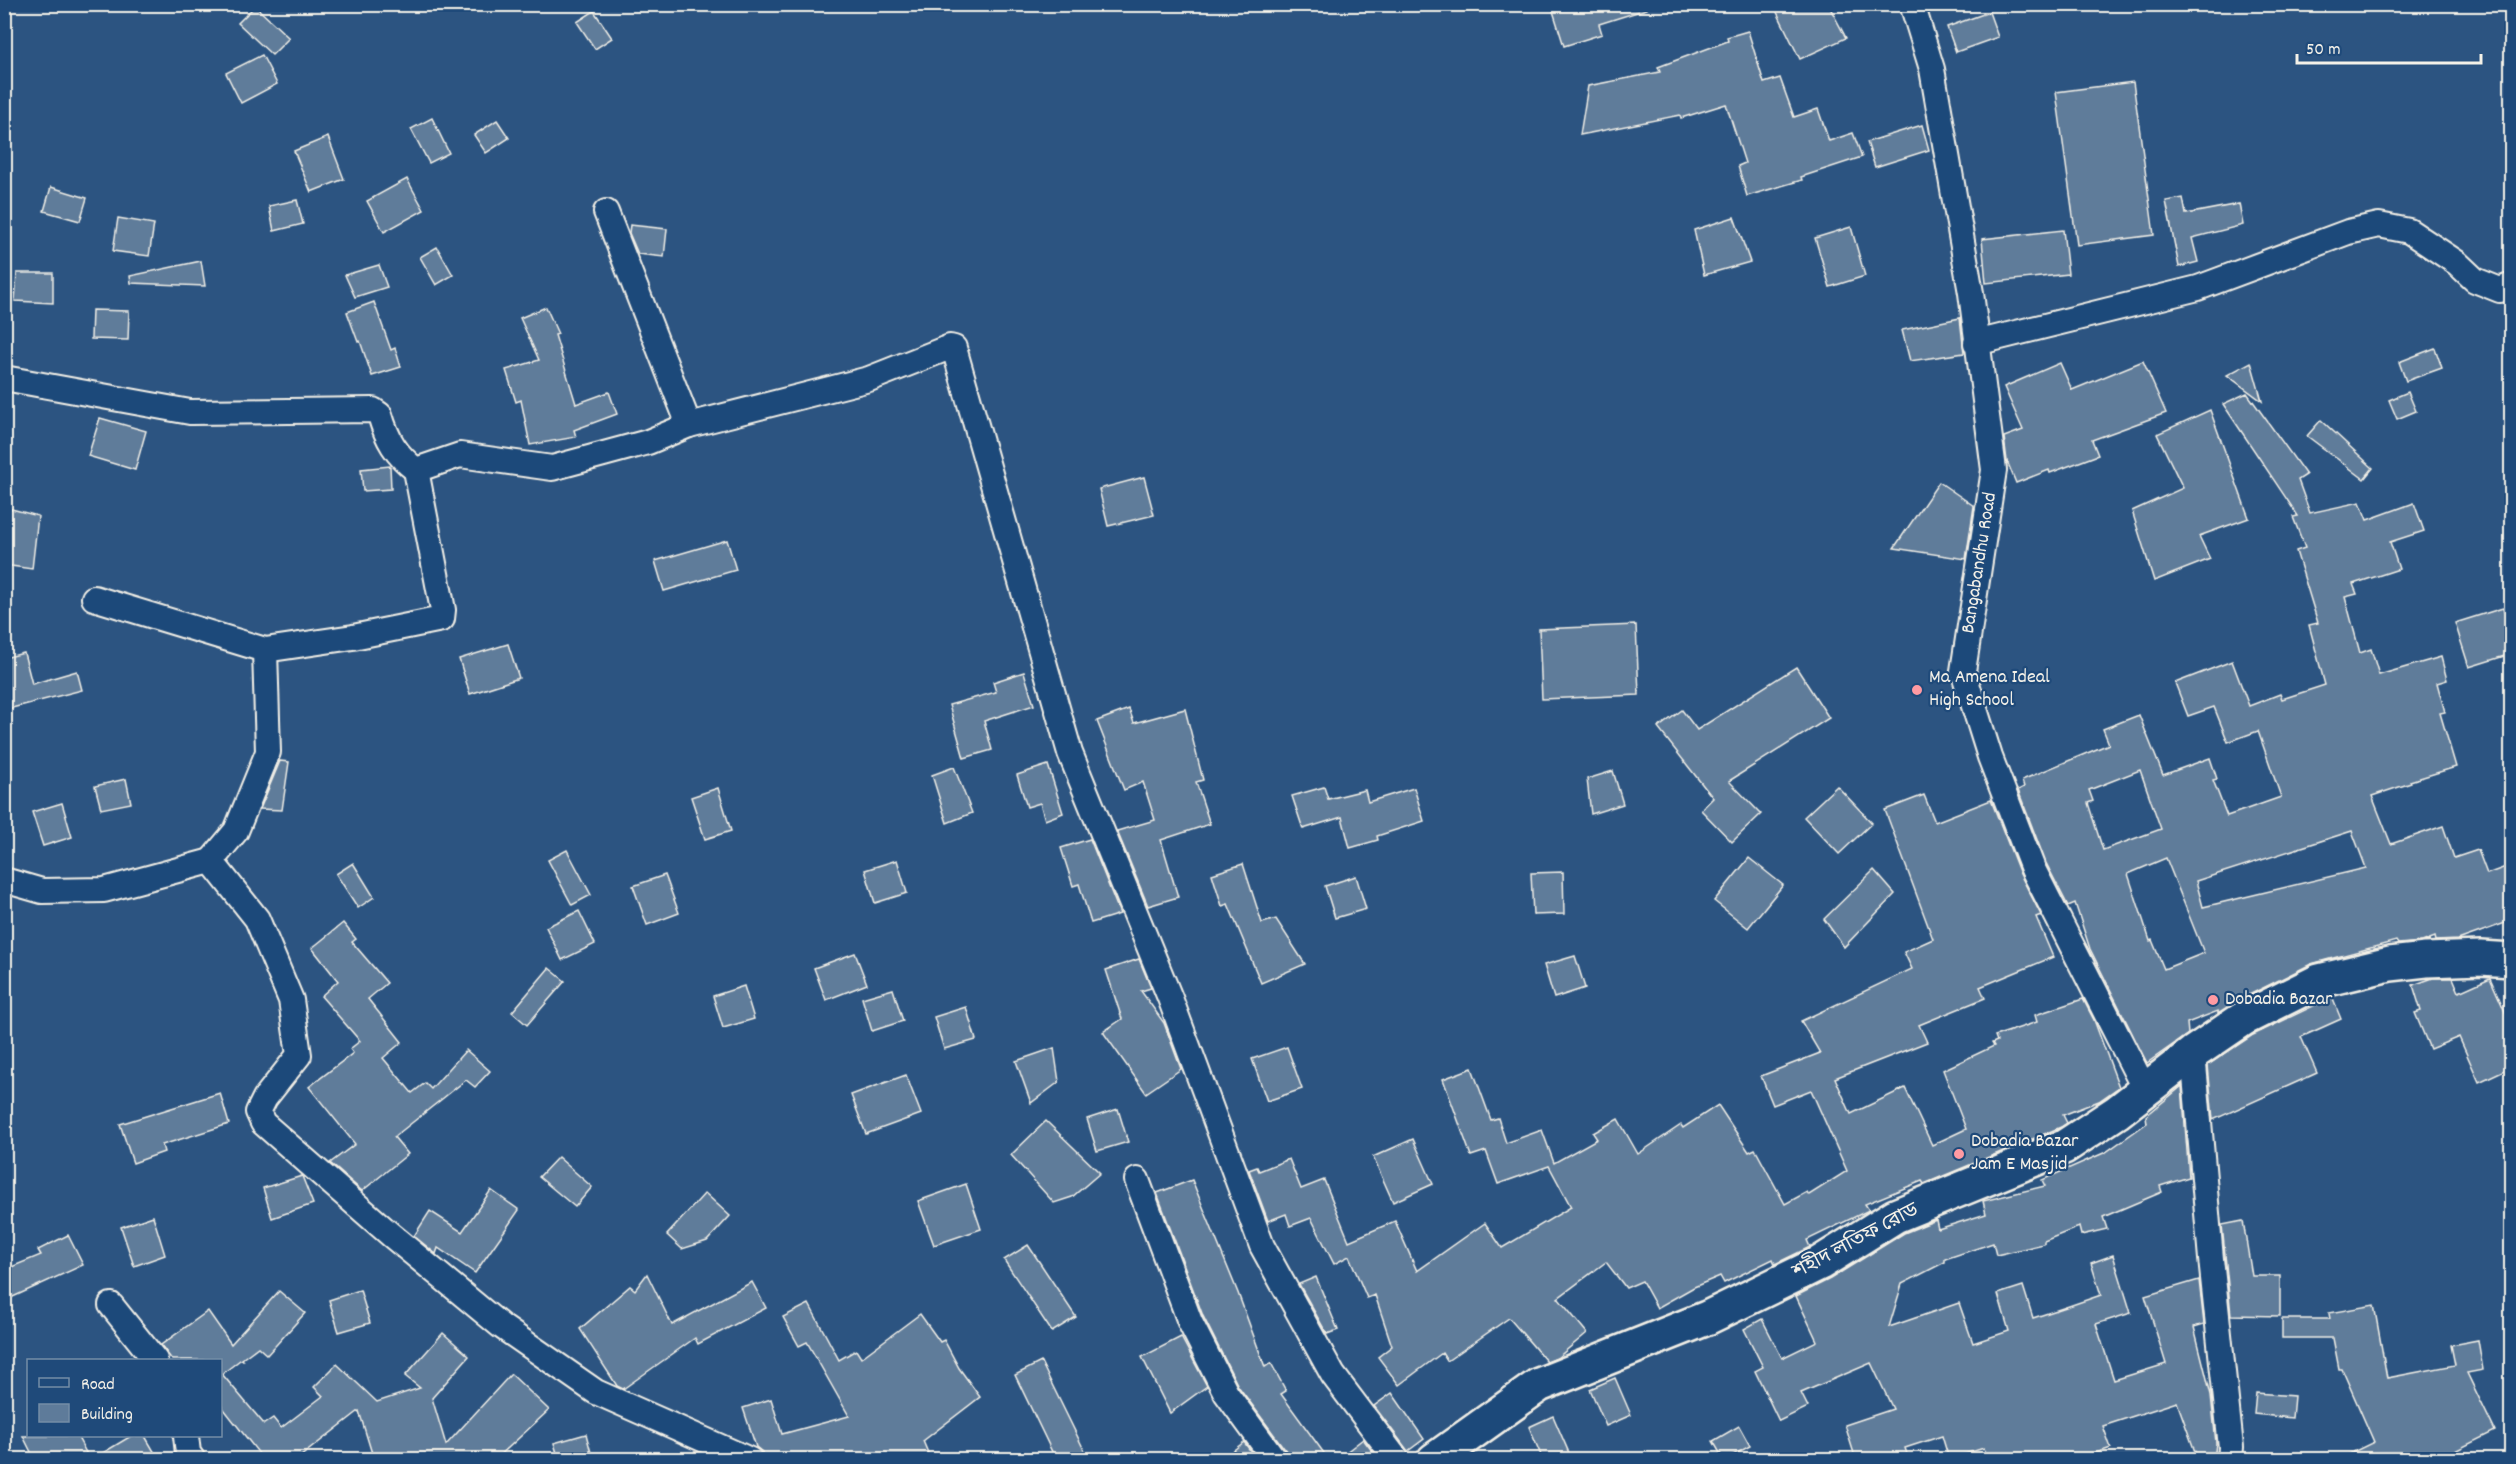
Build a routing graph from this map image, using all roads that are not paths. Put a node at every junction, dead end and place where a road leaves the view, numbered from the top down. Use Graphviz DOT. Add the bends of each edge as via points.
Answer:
graph roads {
  1 [pos="1912,4"];
  2 [pos="606,212"];
  3 [pos="2511,285"];
  4 [pos="1976,343"];
  5 [pos="4,378"];
  6 [pos="689,425"];
  7 [pos="416,470"];
  8 [pos="94,598"];
  9 [pos="265,650"];
  10 [pos="211,861"];
  11 [pos="4,880"];
  12 [pos="2511,960"];
  13 [pos="2193,1053"];
  14 [pos="2145,1090"];
  15 [pos="1137,1180"];
  16 [pos="111,1305"];
  17 [pos="154,1359"];
  18 [pos="186,1437"];
  19 [pos="193,1460"];
  20 [pos="750,1460"];
  21 [pos="1275,1460"];
  22 [pos="1397,1460"];
  23 [pos="1434,1460"];
  24 [pos="2230,1460"];
  1 -- 4 [label="street, Bangabandhu Road" via="1932,69"];
  2 -- 6 [label="street"];
  3 -- 4 [label="street" via="2500,290 2475,280 2409,231 2379,225 2348,232 2198,288"];
  4 -- 14 [label="street, Bangabandhu Road" via="1994,470 1963,671 1990,757 2033,868"];
  5 -- 7 [label="street" via="189,411 373,410 380,415 386,437 401,459"];
  6 -- 7 [label="street" via="648,442 552,468 460,455"];
  6 -- 22 [label="street" via="868,379 954,348 1070,753 1170,998 1263,1246 1334,1375"];
  7 -- 9 [label="street" via="442,619"];
  8 -- 9 [label="street"];
  9 -- 10 [label="street" via="268,752 236,831"];
  10 -- 11 [label="street" via="104,890 42,891"];
  10 -- 20 [label="street" via="257,919 291,1000 299,1055 265,1098 258,1112 263,1124 391,1235 539,1353 596,1392"];
  12 -- 13 [label="street, শহীদ লতিফ রোড" via="2426,960 2390,964 2319,981 2243,1019"];
  13 -- 14 [label="street, শহীদ লতিফ রোড"];
  13 -- 24 [label="street"];
  14 -- 23 [label="street, শহীদ লতিফ রোড" via="2064,1147 1895,1216 1820,1263 1707,1318 1539,1385"];
  15 -- 21 [label="street" via="1190,1322 1226,1394"];
  16 -- 17 [label="street"];
  18 -- 19 [label="street"];
}
